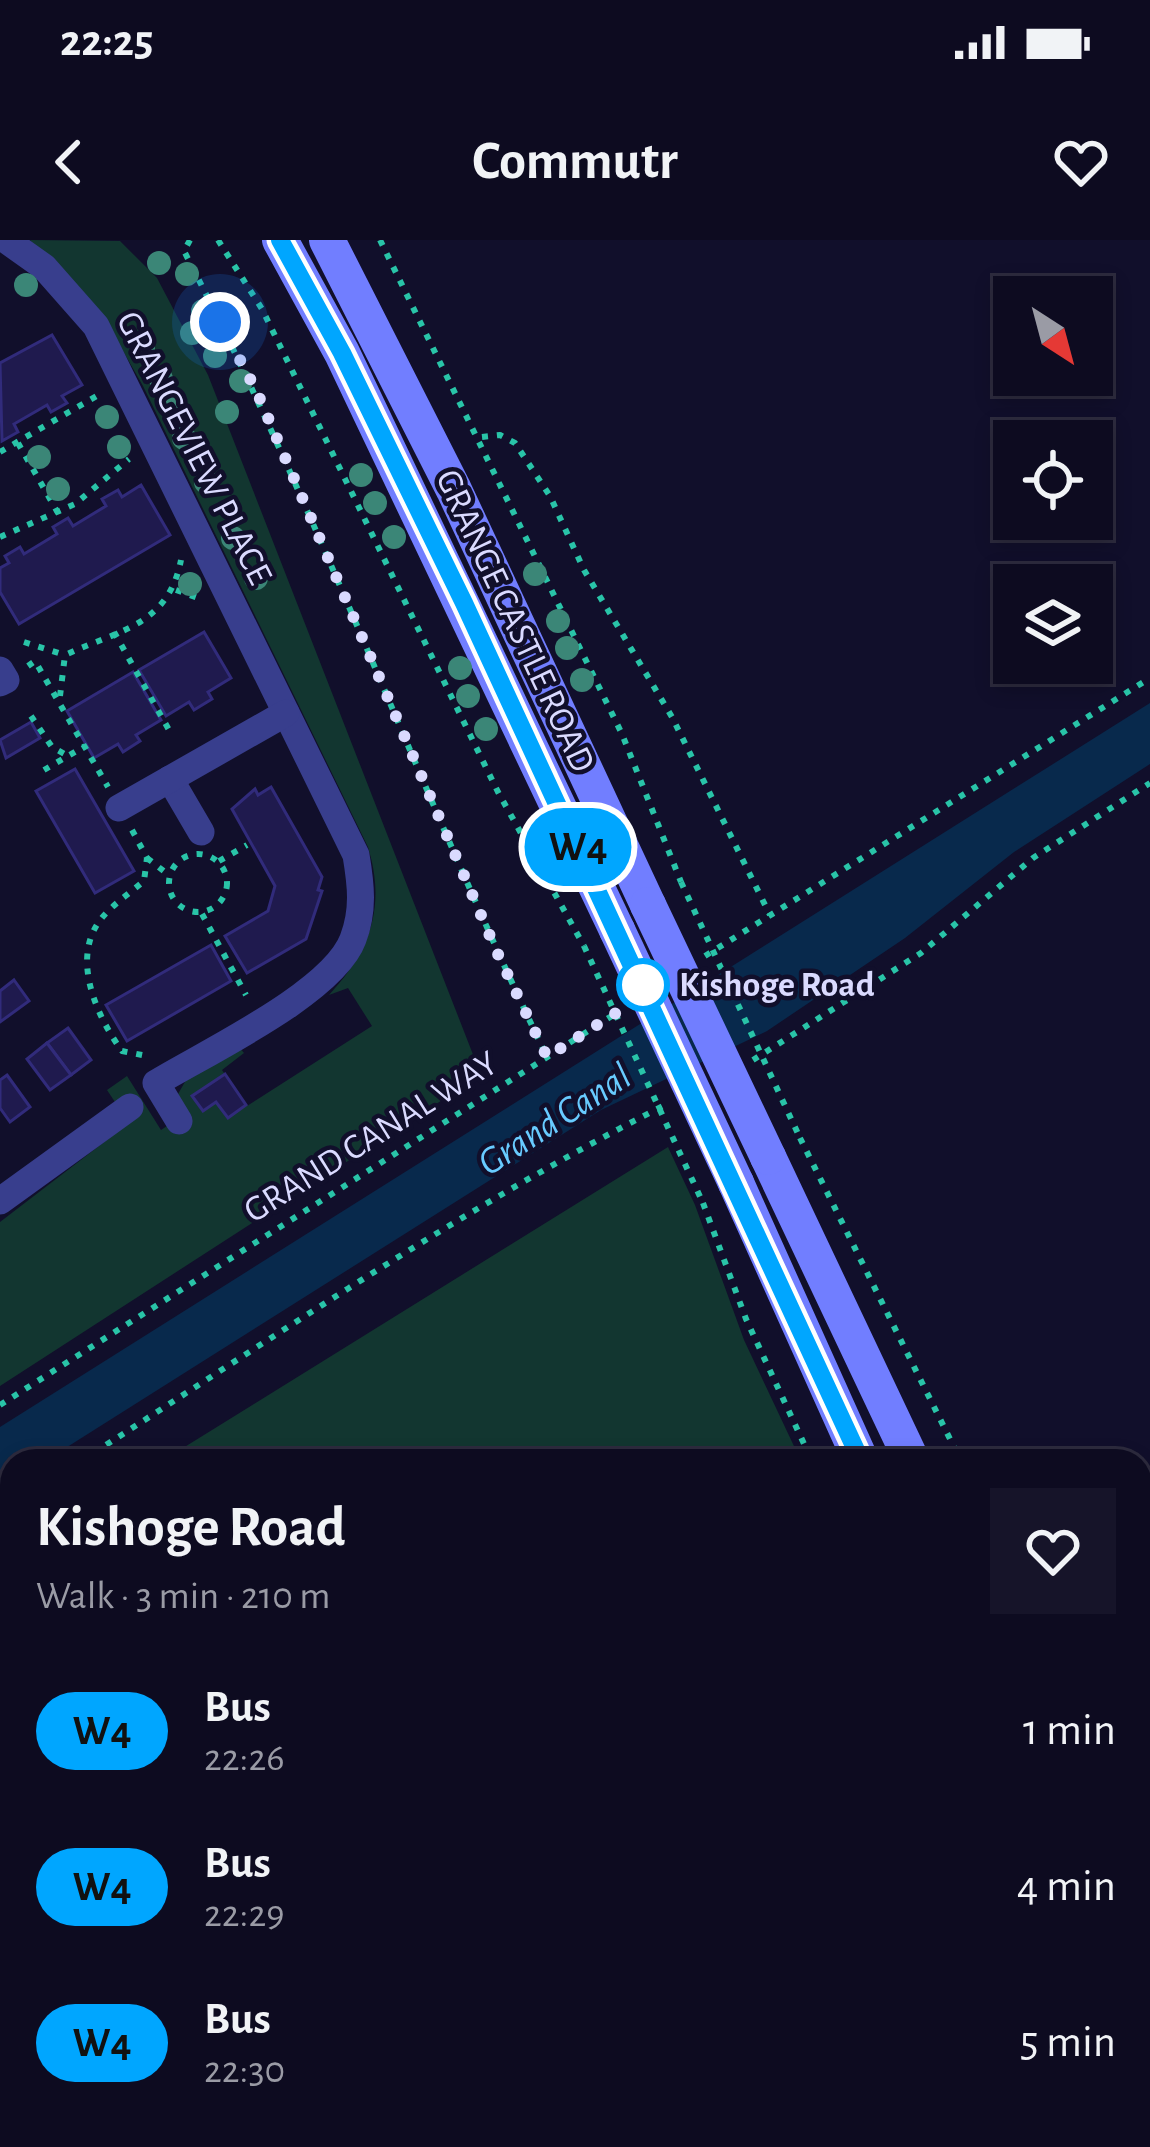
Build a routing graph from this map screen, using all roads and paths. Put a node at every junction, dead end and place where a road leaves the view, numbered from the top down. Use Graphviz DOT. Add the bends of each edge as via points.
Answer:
graph roads {
  1 [pos="6,240"];
  2 [pos="190,240"];
  3 [pos="218,240"];
  4 [pos="280,240"];
  5 [pos="327,240"];
  6 [pos="380,240"];
  7 [pos="109,389"];
  8 [pos="481,437"];
  9 [pos="17,442"];
  10 [pos="137,451"];
  11 [pos="0,452"];
  12 [pos="58,513"];
  13 [pos="0,537"];
  14 [pos="190,555"];
  15 [pos="176,590"];
  16 [pos="211,599"];
  17 [pos="114,632"];
  18 [pos="24,642"];
  19 [pos="65,655"];
  20 [pos="2,678"];
  21 [pos="1150,679"];
  22 [pos="59,700"];
  23 [pos="286,713"];
  24 [pos="31,716"];
  25 [pos="169,730"];
  26 [pos="85,746"];
  27 [pos="68,756"];
  28 [pos="44,770"];
  29 [pos="170,779"];
  30 [pos="1150,783"];
  31 [pos="119,808"];
  32 [pos="201,832"];
  33 [pos="247,845"];
  34 [pos="147,858"];
  35 [pos="218,862"];
  36 [pos="170,876"];
  37 [pos="201,913"];
  38 [pos="770,915"];
  39 [pos="696,962"];
  40 [pos="246,995"];
  41 [pos="621,1010"];
  42 [pos="547,1057"];
  43 [pos="740,1068"];
  44 [pos="165,1077"];
  45 [pos="680,1098"];
  46 [pos="130,1107"];
  47 [pos="179,1121"];
  48 [pos="0,1201"];
  49 [pos="0,1405"];
  50 [pos="100,1449"];
  51 [pos="806,1449"];
  52 [pos="856,1449"];
  53 [pos="906,1449"];
  54 [pos="956,1449"];
  1 -- 23 [label="street, GRANGEVIEW PLACE" via="44,267 96,326"];
  2 -- 42 [label="path" via="184,251 257,392"];
  3 -- 51 [label="path, bridge" via="262,309 498,792 584,946"];
  4 -- 52 [label="main road, GRANGE CASTLE ROAD, bridge" via="342,353 617,930"];
  5 -- 53 [label="main road, GRANGE CASTLE ROAD, bridge" via="454,490"];
  6 -- 8 [label="path"];
  7 -- 9 [label="path"];
  8 -- 38 [label="path" via="514,443 550,496"];
  8 -- 54 [label="path, bridge" via="800,1138"];
  9 -- 11 [label="path"];
  9 -- 12 [label="path"];
  10 -- 12 [label="path" via="104,485"];
  12 -- 13 [label="path"];
  14 -- 15 [label="path" via="181,560"];
  15 -- 16 [label="path"];
  15 -- 17 [label="path" via="145,622"];
  17 -- 19 [label="path"];
  17 -- 25 [label="path"];
  18 -- 19 [label="path"];
  19 -- 22 [label="path"];
  20 -- 22 [label="path" via="35,661"];
  21 -- 38 [label="path"];
  22 -- 26 [label="path"];
  23 -- 29 [label="street"];
  23 -- 44 [label="street, GRANGEVIEW PLACE" via="356,855 363,898 352,943 304,992"];
  24 -- 27 [label="path"];
  26 -- 27 [label="path"];
  26 -- 31 [label="path"];
  27 -- 28 [label="path"];
  29 -- 31 [label="street"];
  29 -- 32 [label="street"];
  30 -- 43 [label="path" via="1033,858 922,952"];
  31 -- 34 [label="path"];
  33 -- 35 [label="path"];
  34 -- 36 [label="path"];
  34 -- 44 [label="path" via="144,881 100,920 88,944 89,988 122,1051 146,1056"];
  35 -- 36 [label="path" via="194,854"];
  35 -- 37 [label="path" via="226,892"];
  36 -- 37 [label="path" via="172,898"];
  37 -- 40 [label="path"];
  38 -- 39 [label="path"];
  41 -- 42 [label="path, GRAND CANAL WAY"];
  42 -- 49 [label="path, GRAND CANAL WAY"];
  44 -- 47 [label="street" via="155,1083"];
  45 -- 50 [label="path" via="358,1283"];
  46 -- 48 [label="street"];
}
